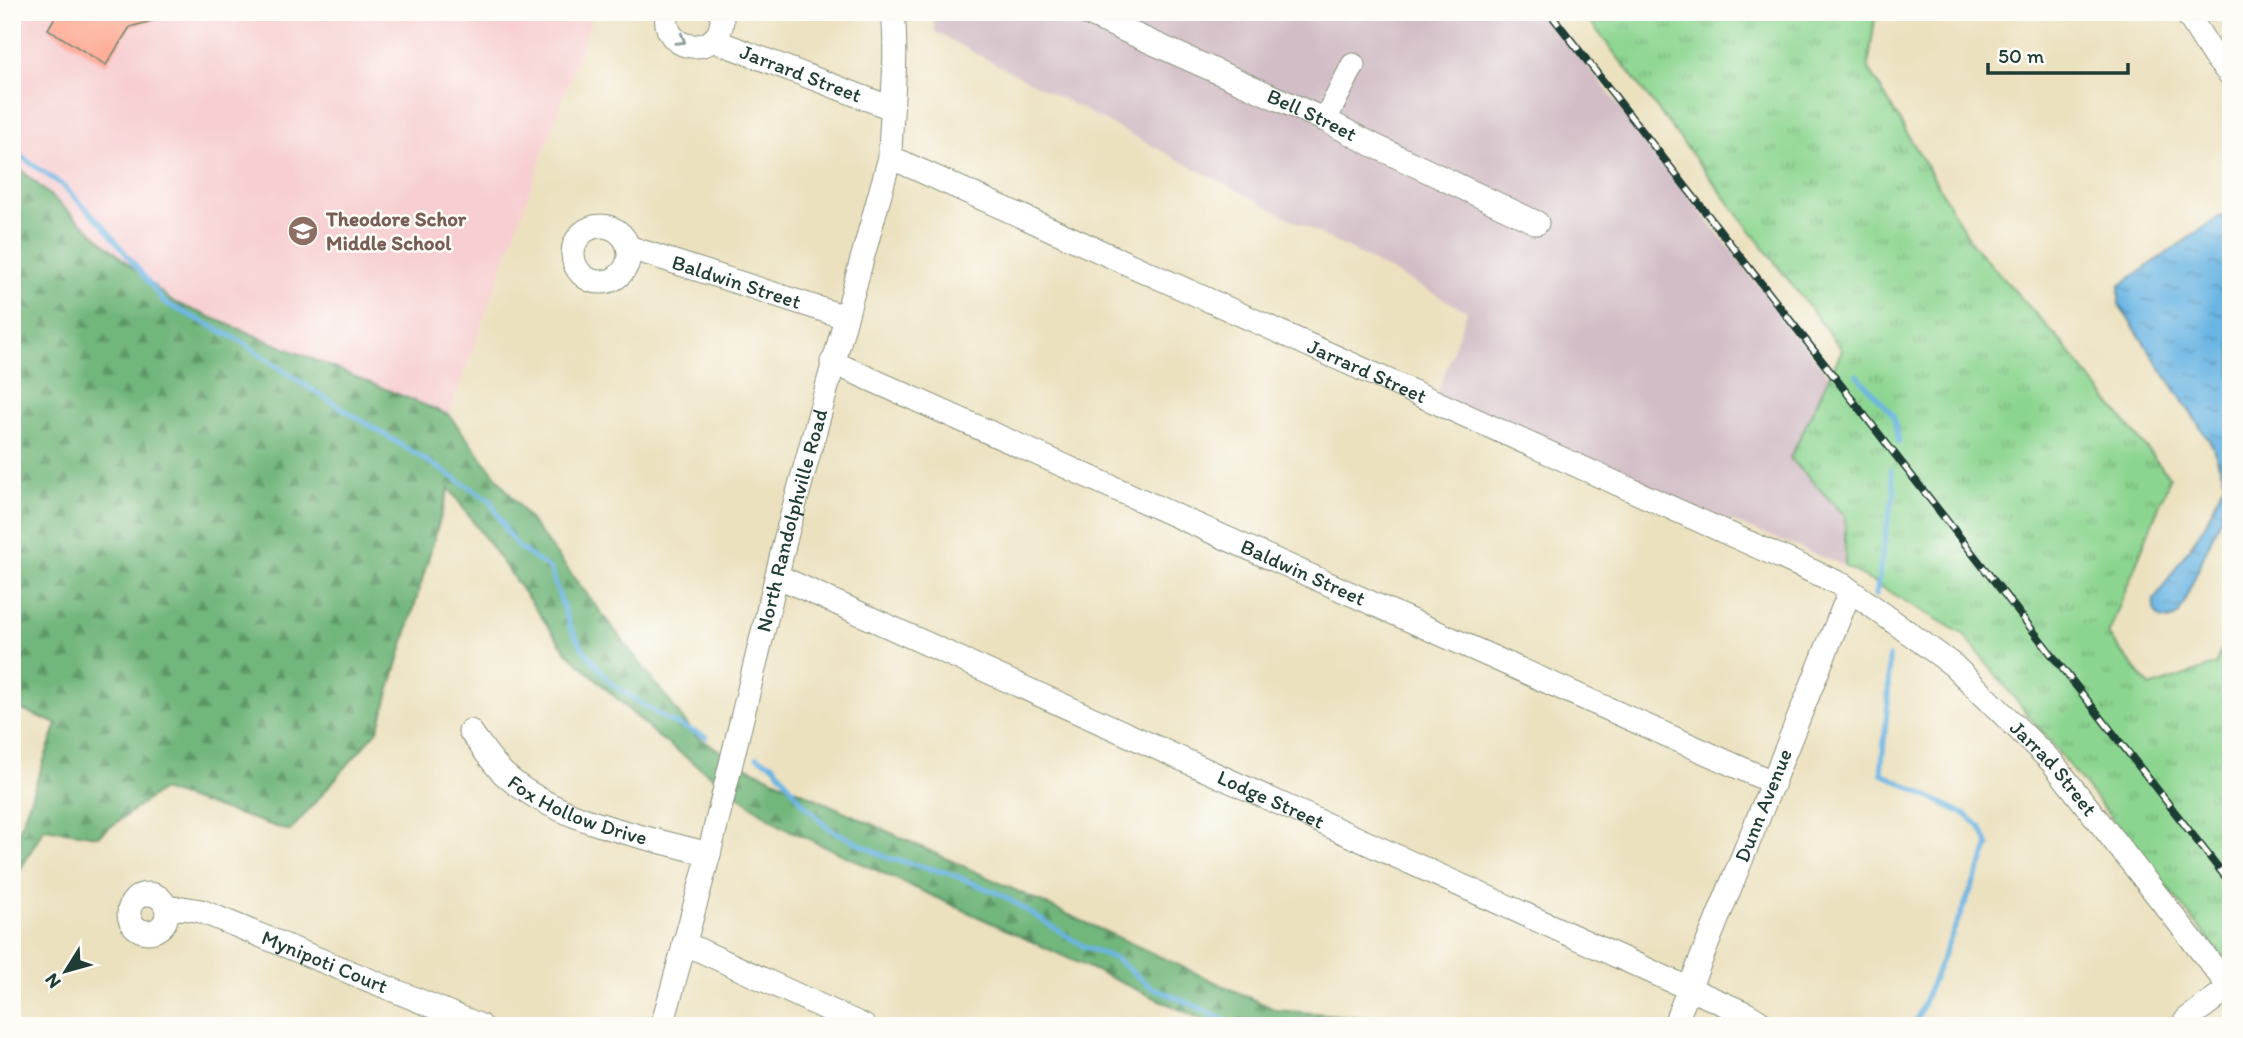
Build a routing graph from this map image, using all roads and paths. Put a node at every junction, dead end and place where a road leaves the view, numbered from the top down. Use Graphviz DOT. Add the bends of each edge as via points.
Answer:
graph roads {
  1 [pos="667,12"];
  2 [pos="721,12"];
  3 [pos="893,12"];
  4 [pos="1084,12"];
  5 [pos="2186,12"];
  6 [pos="713,40"];
  7 [pos="1353,65"];
  8 [pos="2231,76"];
  9 [pos="891,108"];
  10 [pos="1325,120"];
  11 [pos="890,157"];
  12 [pos="1537,222"];
  13 [pos="628,247"];
  14 [pos="845,317"];
  15 [pos="832,362"];
  16 [pos="777,576"];
  17 [pos="1843,585"];
  18 [pos="470,731"];
  19 [pos="1774,783"];
  20 [pos="709,854"];
  21 [pos="167,909"];
  22 [pos="684,943"];
  23 [pos="2230,988"];
  24 [pos="1690,989"];
  25 [pos="481,1026"];
  26 [pos="662,1026"];
  27 [pos="864,1026"];
  28 [pos="1674,1026"];
  29 [pos="1766,1026"];
  30 [pos="2182,1026"];
  1 -- 6 [label="street, Jarrard Street, one-way" via="667,26 679,42 694,47"];
  2 -- 6 [label="street, Jarrard Street" via="721,29"];
  3 -- 9 [label="street, North Randolphville Road" via="896,38"];
  4 -- 10 [label="street, Bell Street"];
  5 -- 8 [label="street"];
  6 -- 9 [label="street, Jarrard Street"];
  7 -- 10 [label="street"];
  9 -- 11 [label="street, North Randolphville Road"];
  10 -- 12 [label="street, Bell Street"];
  11 -- 14 [label="street, North Randolphville Road"];
  11 -- 17 [label="street, Jarrard Street"];
  13 -- 14 [label="street, Baldwin Street"];
  14 -- 15 [label="street, North Randolphville Road"];
  15 -- 16 [label="street, North Randolphville Road"];
  15 -- 19 [label="street, Baldwin Street"];
  16 -- 20 [label="street, North Randolphville Road"];
  16 -- 24 [label="street, Lodge Street"];
  17 -- 19 [label="street, Dunn Avenue" via="1848,596"];
  17 -- 23 [label="street, Jarrad Street" via="1953,665 2052,762"];
  18 -- 20 [label="street, Fox Hollow Drive" via="504,774 552,807"];
  19 -- 24 [label="street, Dunn Avenue"];
  20 -- 22 [label="street, North Randolphville Road"];
  21 -- 25 [label="street, Mynipoti Court" via="201,911"];
  22 -- 26 [label="street, North Randolphville Road"];
  22 -- 27 [label="street"];
  23 -- 30 [label="street"];
  24 -- 28 [label="street, Dunn Avenue"];
  24 -- 29 [label="street, Lodge Street"];
}
